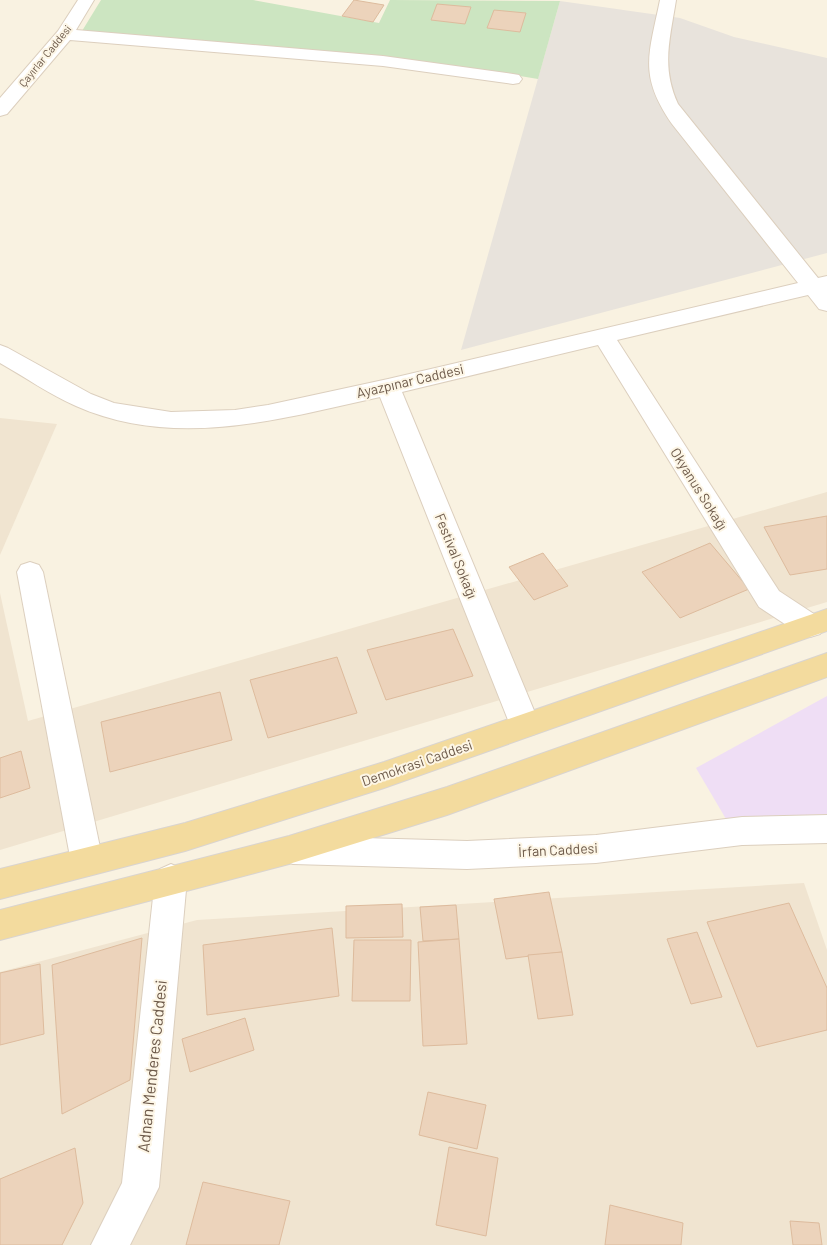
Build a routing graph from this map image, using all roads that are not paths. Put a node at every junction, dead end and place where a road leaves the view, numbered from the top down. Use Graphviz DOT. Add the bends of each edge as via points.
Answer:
graph roads {
  1 [pos="86,0"];
  2 [pos="668,0"];
  3 [pos="65,34"];
  4 [pos="512,79"];
  5 [pos="0,110"];
  6 [pos="822,291"];
  7 [pos="604,337"];
  8 [pos="0,352"];
  9 [pos="388,387"];
  10 [pos="30,572"];
  11 [pos="818,623"];
  12 [pos="827,665"];
  13 [pos="525,725"];
  14 [pos="827,829"];
  15 [pos="289,850"];
  16 [pos="87,862"];
  17 [pos="171,879"];
  18 [pos="0,884"];
  19 [pos="0,925"];
  20 [pos="110,1245"];
  1 -- 3 [label="street, Çayırlar Caddesi"];
  2 -- 6 [label="street" via="657,67 665,100 678,120"];
  3 -- 4 [label="street" via="383,61"];
  3 -- 5 [label="street, Çayırlar Caddesi"];
  6 -- 7 [label="street, Ayazpınar Caddesi"];
  7 -- 9 [label="street, Ayazpınar Caddesi"];
  7 -- 11 [label="street, Okyanus Sokağı" via="769,599"];
  8 -- 9 [label="street, Ayazpınar Caddesi" via="83,400 110,410 171,420 268,413"];
  9 -- 13 [label="street, Festival Sokağı"];
  10 -- 16 [label="street"];
  11 -- 13 [label="main road, Demokrasi Caddesi"];
  12 -- 15 [label="main road" via="447,801"];
  13 -- 16 [label="main road, Demokrasi Caddesi" via="384,775 204,831"];
  14 -- 15 [label="street, İrfan Caddesi" via="742,832 596,848 467,855"];
  15 -- 17 [label="main road"];
  16 -- 18 [label="main road, Demokrasi Caddesi"];
  17 -- 19 [label="main road"];
  17 -- 20 [label="street, Adnan Menderes Caddesi" via="140,1187"];
}
